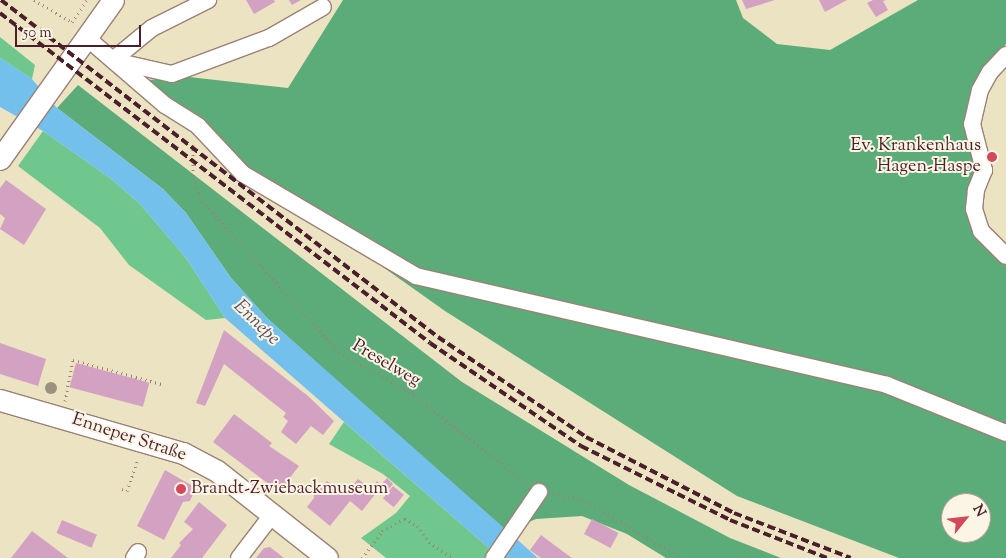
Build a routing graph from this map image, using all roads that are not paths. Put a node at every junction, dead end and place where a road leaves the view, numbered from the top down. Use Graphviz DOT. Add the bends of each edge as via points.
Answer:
graph roads {
  1 [pos="113,0"];
  2 [pos="208,0"];
  3 [pos="323,7"];
  4 [pos="87,38"];
  5 [pos="1006,55"];
  6 [pos="113,60"];
  7 [pos="0,159"];
  8 [pos="1006,256"];
  9 [pos="0,400"];
  10 [pos="1006,433"];
  11 [pos="539,492"];
  12 [pos="272,515"];
  13 [pos="239,558"];
  14 [pos="326,558"];
  15 [pos="494,558"];
  1 -- 4 [label="main road"];
  2 -- 6 [label="street" via="152,28"];
  3 -- 6 [label="street" via="269,38 172,74"];
  4 -- 6 [label="street"];
  4 -- 7 [label="main road"];
  5 -- 8 [label="street" via="990,72 980,90 972,124 984,170 976,190 974,209 980,230"];
  6 -- 10 [label="street" via="165,105 198,126 243,174 416,276 887,384"];
  9 -- 12 [label="main road, Enneper Straße" via="183,453 217,472"];
  11 -- 15 [label="street"];
  12 -- 13 [label="street"];
  12 -- 14 [label="main road, Enneper Straße"];
}
